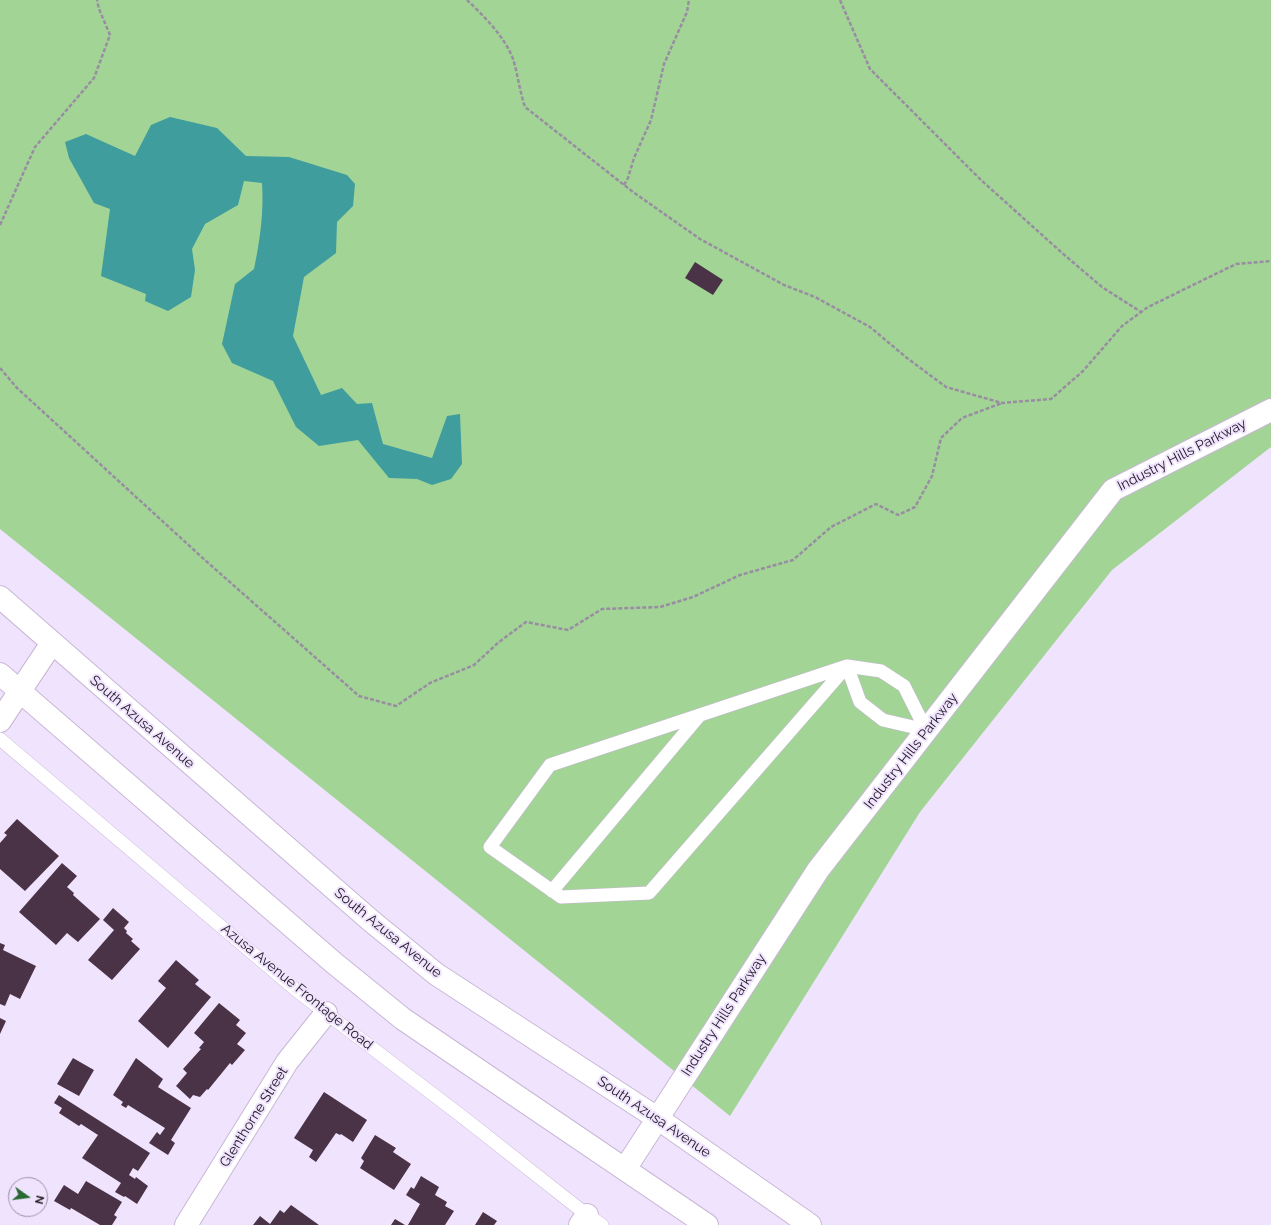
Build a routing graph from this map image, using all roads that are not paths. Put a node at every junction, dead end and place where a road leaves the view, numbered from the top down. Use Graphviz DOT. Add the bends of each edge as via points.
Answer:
graph roads {
  1 [pos="1271,410"];
  2 [pos="0,597"];
  3 [pos="52,643"];
  4 [pos="847,666"];
  5 [pos="0,674"];
  6 [pos="19,691"];
  7 [pos="699,715"];
  8 [pos="0,721"];
  9 [pos="926,730"];
  10 [pos="0,739"];
  11 [pos="552,890"];
  12 [pos="326,1013"];
  13 [pos="657,1118"];
  14 [pos="624,1169"];
  15 [pos="590,1222"];
  16 [pos="186,1225"];
  17 [pos="707,1225"];
  18 [pos="810,1225"];
  1 -- 9 [label="main road, Industry Hills Parkway" via="1113,490"];
  2 -- 3 [label="main road, South Azusa Avenue"];
  3 -- 6 [label="main road"];
  3 -- 13 [label="main road, South Azusa Avenue" via="370,920 436,974"];
  4 -- 7 [label="lane"];
  4 -- 9 [label="lane" via="881,671 904,686"];
  4 -- 9 [label="lane" via="860,702 871,711 883,720"];
  4 -- 11 [label="lane" via="649,893 561,897"];
  5 -- 6 [label="main road"];
  6 -- 8 [label="main road"];
  6 -- 14 [label="main road" via="334,963 403,1019"];
  7 -- 11 [label="lane"];
  7 -- 11 [label="lane" via="550,765 490,846"];
  9 -- 13 [label="main road, Industry Hills Parkway" via="818,870"];
  10 -- 12 [label="lane, Azusa Avenue Frontage Road"];
  12 -- 15 [label="lane, Azusa Avenue Frontage Road" via="464,1118"];
  12 -- 16 [label="main road, Glenthorne Street" via="288,1062"];
  13 -- 14 [label="main road, Industry Hills Parkway"];
  13 -- 18 [label="main road, South Azusa Avenue"];
  14 -- 17 [label="main road"];
}
